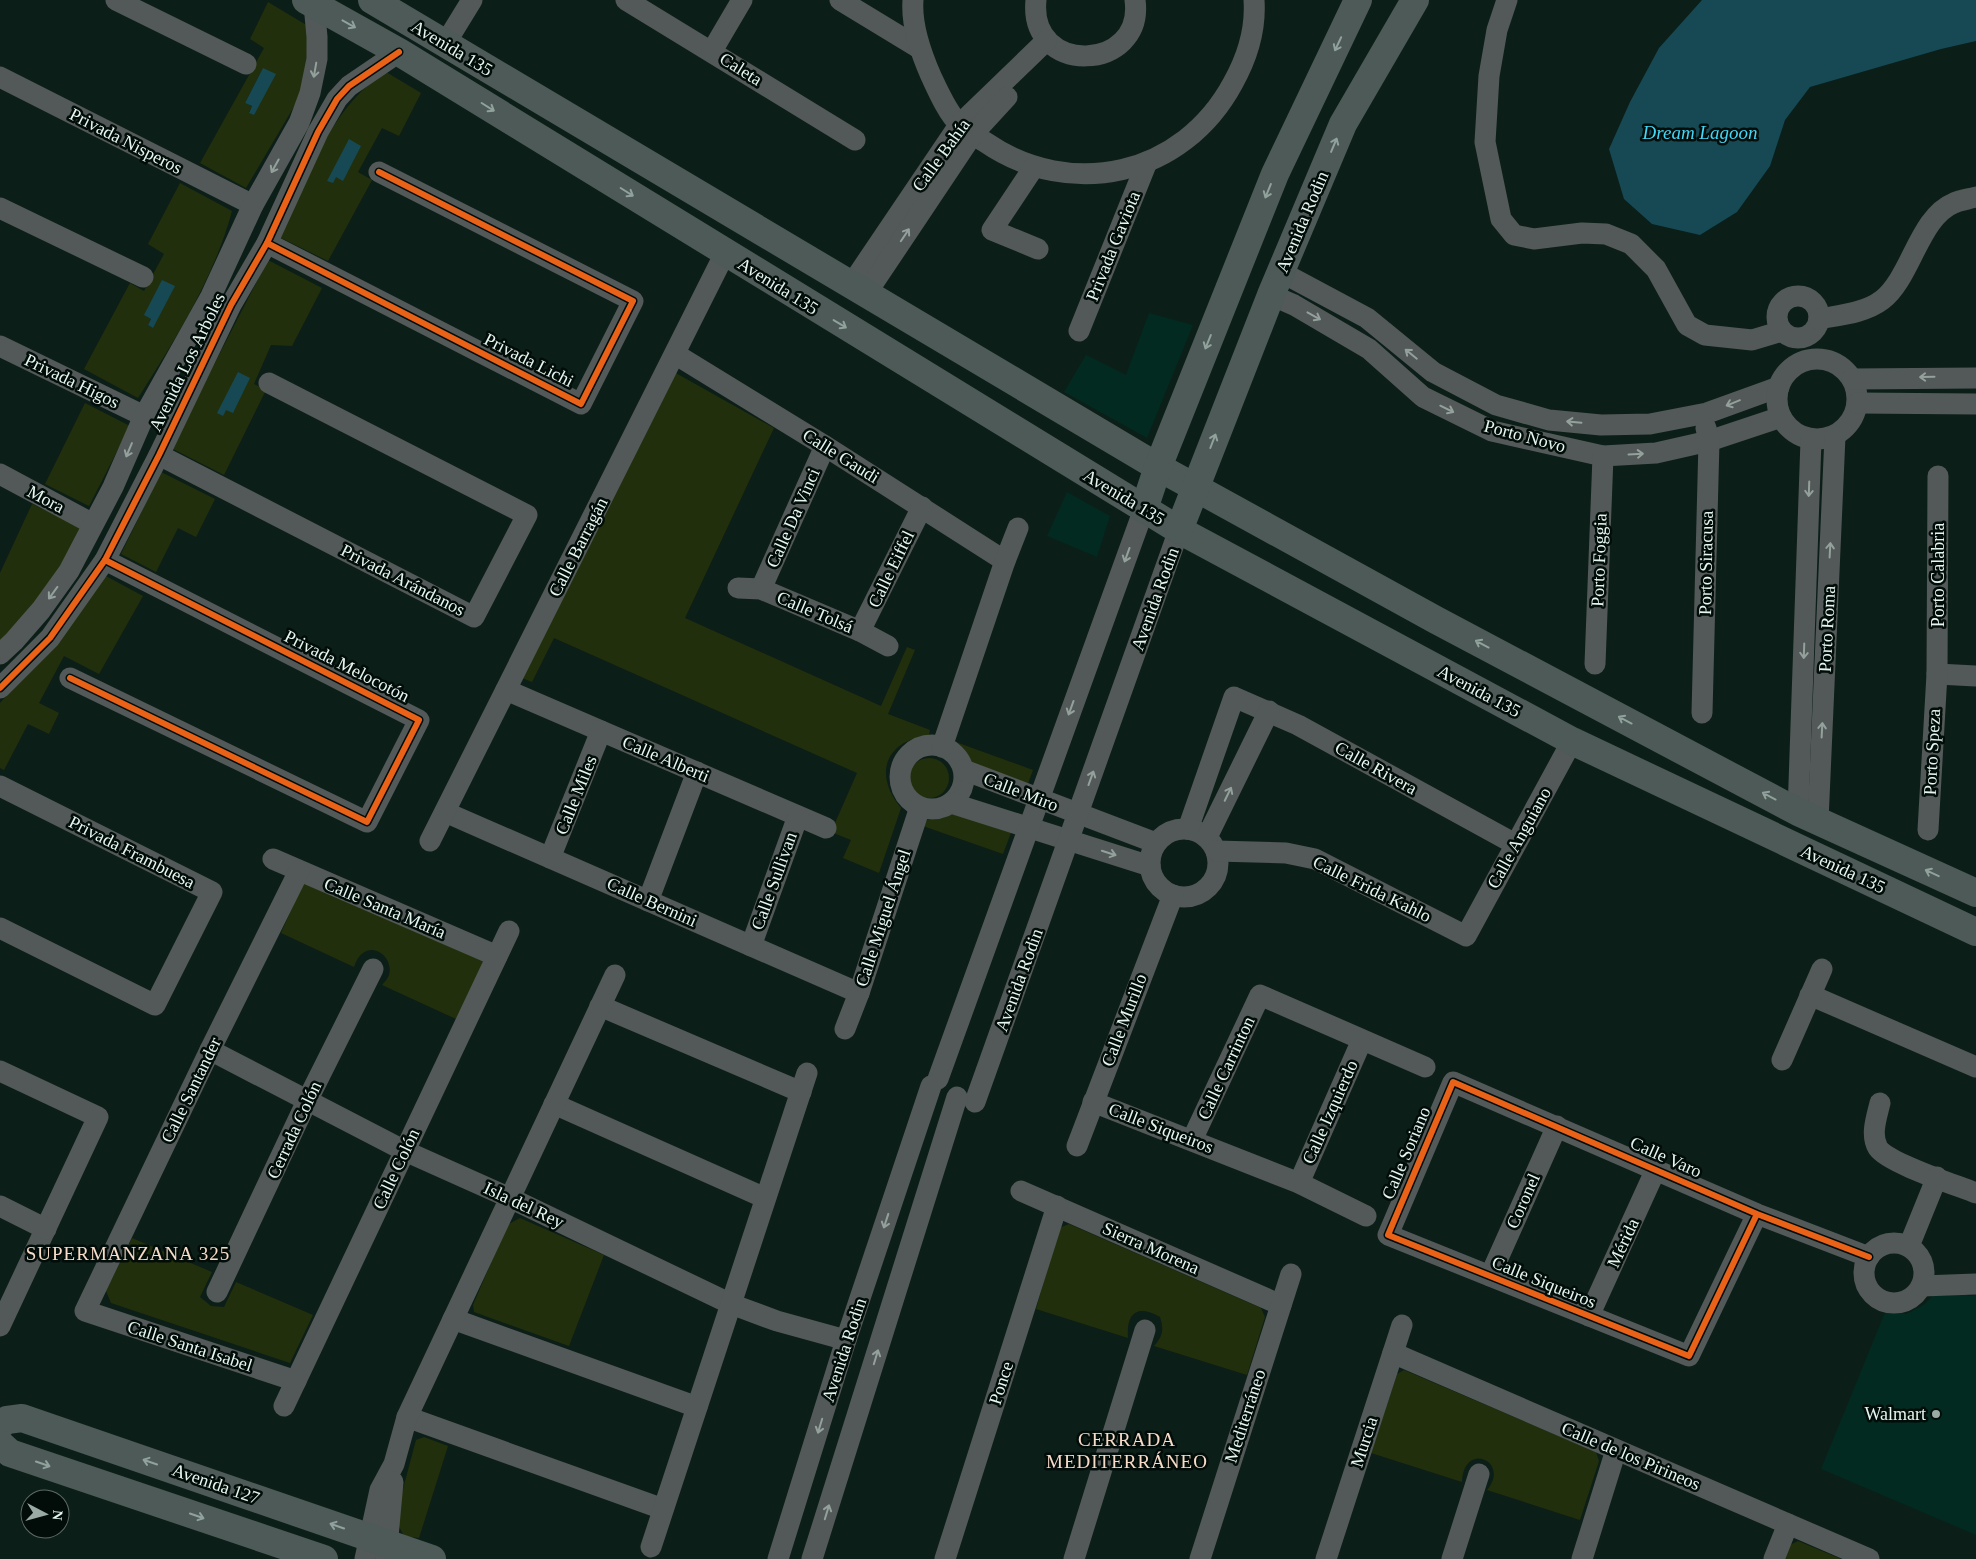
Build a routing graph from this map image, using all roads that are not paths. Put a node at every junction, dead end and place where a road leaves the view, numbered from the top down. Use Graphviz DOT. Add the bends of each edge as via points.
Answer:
graph roads {
  1 [pos="116,0"];
  2 [pos="372,0"];
  3 [pos="472,0"];
  4 [pos="626,0"];
  5 [pos="742,0"];
  6 [pos="840,0"];
  7 [pos="913,0"];
  8 [pos="1036,0"];
  9 [pos="1134,0"];
  10 [pos="1254,0"];
  11 [pos="1358,0"];
  12 [pos="1415,0"];
  13 [pos="1507,0"];
  14 [pos="310,2"];
  15 [pos="1050,43"];
  16 [pos="445,44"];
  17 [pos="919,48"];
  18 [pos="712,51"];
  19 [pos="399,52"];
  20 [pos="246,64"];
  21 [pos="0,77"];
  22 [pos="306,107"];
  23 [pos="327,117"];
  24 [pos="966,130"];
  25 [pos="855,140"];
  26 [pos="1147,162"];
  27 [pos="1034,167"];
  28 [pos="379,172"];
  29 [pos="1976,197"];
  30 [pos="253,205"];
  31 [pos="0,208"];
  32 [pos="267,244"];
  33 [pos="1038,249"];
  34 [pos="726,253"];
  35 [pos="806,258"];
  36 [pos="752,270"];
  37 [pos="143,278"];
  38 [pos="865,280"];
  39 [pos="1276,283"];
  40 [pos="211,296"];
  41 [pos="231,305"];
  42 [pos="1819,319"];
  43 [pos="1079,330"];
  44 [pos="1782,331"];
  45 [pos="0,346"];
  46 [pos="676,354"];
  47 [pos="1976,378"];
  48 [pos="1852,379"];
  49 [pos="269,382"];
  50 [pos="1779,387"];
  51 [pos="1858,403"];
  52 [pos="1976,404"];
  53 [pos="1702,414"];
  54 [pos="144,416"];
  55 [pos="1781,417"];
  56 [pos="1835,436"];
  57 [pos="1811,440"];
  58 [pos="1709,441"];
  59 [pos="825,446"];
  60 [pos="159,455"];
  61 [pos="1603,456"];
  62 [pos="1158,467"];
  63 [pos="0,474"];
  64 [pos="1938,476"];
  65 [pos="113,487"];
  66 [pos="1196,487"];
  67 [pos="135,499"];
  68 [pos="922,507"];
  69 [pos="1144,509"];
  70 [pos="93,524"];
  71 [pos="1018,528"];
  72 [pos="1179,530"];
  73 [pos="105,560"];
  74 [pos="1005,561"];
  75 [pos="738,588"];
  76 [pos="761,589"];
  77 [pos="860,632"];
  78 [pos="888,646"];
  79 [pos="0,654"];
  80 [pos="1595,664"];
  81 [pos="1937,674"];
  82 [pos="1976,676"];
  83 [pos="70,678"];
  84 [pos="0,688"];
  85 [pos="506,690"];
  86 [pos="1269,711"];
  87 [pos="1702,712"];
  88 [pos="601,731"];
  89 [pos="1572,741"];
  90 [pos="942,747"];
  91 [pos="1810,764"];
  92 [pos="964,770"];
  93 [pos="697,772"];
  94 [pos="0,786"];
  95 [pos="1039,798"];
  96 [pos="951,804"];
  97 [pos="920,807"];
  98 [pos="444,812"];
  99 [pos="1078,813"];
  100 [pos="798,816"];
  101 [pos="1808,816"];
  102 [pos="826,828"];
  103 [pos="1028,828"];
  104 [pos="1928,830"];
  105 [pos="1204,839"];
  106 [pos="1068,840"];
  107 [pos="430,841"];
  108 [pos="1156,843"];
  109 [pos="1515,844"];
  110 [pos="550,858"];
  111 [pos="273,859"];
  112 [pos="1150,866"];
  113 [pos="299,871"];
  114 [pos="1976,893"];
  115 [pos="1173,895"];
  116 [pos="648,901"];
  117 [pos="0,928"];
  118 [pos="509,931"];
  119 [pos="1976,932"];
  120 [pos="1466,936"];
  121 [pos="751,946"];
  122 [pos="496,956"];
  123 [pos="373,969"];
  124 [pos="1822,969"];
  125 [pos="615,975"];
  126 [pos="858,993"];
  127 [pos="1810,995"];
  128 [pos="600,1006"];
  129 [pos="844,1029"];
  130 [pos="1362,1040"];
  131 [pos="210,1050"];
  132 [pos="1782,1060"];
  133 [pos="1425,1066"];
  134 [pos="1976,1068"];
  135 [pos="0,1070"];
  136 [pos="1453,1082"];
  137 [pos="307,1101"];
  138 [pos="1093,1102"];
  139 [pos="1880,1103"];
  140 [pos="554,1104"];
  141 [pos="1557,1126"];
  142 [pos="1192,1140"];
  143 [pos="1077,1146"];
  144 [pos="405,1151"];
  145 [pos="1656,1169"];
  146 [pos="901,1175"];
  147 [pos="1937,1177"];
  148 [pos="930,1183"];
  149 [pos="1299,1183"];
  150 [pos="1021,1191"];
  151 [pos="1976,1193"];
  152 [pos="510,1198"];
  153 [pos="766,1198"];
  154 [pos="0,1206"];
  155 [pos="1056,1206"];
  156 [pos="1757,1214"];
  157 [pos="1366,1216"];
  158 [pos="46,1229"];
  159 [pos="1388,1235"];
  160 [pos="1909,1246"];
  161 [pos="1868,1257"];
  162 [pos="1291,1274"];
  163 [pos="1490,1276"];
  164 [pos="1976,1284"];
  165 [pos="1922,1286"];
  166 [pos="217,1292"];
  167 [pos="731,1304"];
  168 [pos="1281,1305"];
  169 [pos="85,1311"];
  170 [pos="1589,1316"];
  171 [pos="453,1319"];
  172 [pos="1402,1324"];
  173 [pos="0,1326"];
  174 [pos="1145,1330"];
  175 [pos="846,1340"];
  176 [pos="1393,1353"];
  177 [pos="296,1381"];
  178 [pos="284,1406"];
  179 [pos="697,1407"];
  180 [pos="407,1417"];
  181 [pos="0,1425"];
  182 [pos="0,1444"];
  183 [pos="1616,1450"];
  184 [pos="1479,1474"];
  185 [pos="663,1509"];
  186 [pos="1788,1524"];
  187 [pos="651,1547"];
  188 [pos="377,1550"];
  189 [pos="324,1559"];
  190 [pos="432,1559"];
  191 [pos="778,1559"];
  192 [pos="812,1559"];
  193 [pos="944,1559"];
  194 [pos="1074,1559"];
  195 [pos="1200,1559"];
  196 [pos="1326,1559"];
  197 [pos="1452,1559"];
  198 [pos="1582,1559"];
  199 [pos="1774,1559"];
  200 [pos="1869,1559"];
  1 -- 20 [label="street"];
  2 -- 16 [label="main road, Avenida 135"];
  3 -- 16 [label="street"];
  4 -- 18 [label="street, Caleta"];
  5 -- 18 [label="street"];
  6 -- 17 [label="street"];
  7 -- 17 [label="street"];
  8 -- 15 [label="street" via="1038,26"];
  9 -- 15 [label="street" via="1133,24 1113,49 1098,56 1082,58 1066,54"];
  10 -- 26 [label="street" via="1255,16 1245,62 1222,104 1189,138"];
  11 -- 62 [label="main road, Avenida Rodin, one-way" via="1275,174"];
  39 -- 12 [label="main road, Avenida Rodin, one-way" via="1343,124"];
  13 -- 44 [label="street" via="1489,76 1485,142 1501,219 1514,235 1534,239 1582,233 1606,234 1631,244 1656,269 1687,325 1705,334 1752,340"];
  14 -- 19 [label="main road, Avenida 135, one-way"];
  14 -- 22 [label="street, Avenida Los Arboles, one-way" via="317,37"];
  15 -- 24 [label="street, Calle Bahía"];
  16 -- 35 [label="main road, Avenida 135"];
  17 -- 24 [label="street" via="938,93"];
  18 -- 25 [label="street, Caleta"];
  19 -- 23 [label="street, Avenida Los Arboles" via="349,86"];
  19 -- 34 [label="main road, Avenida 135, one-way"];
  21 -- 30 [label="street, Privada Nisperos"];
  22 -- 23 [label="street"];
  22 -- 30 [label="street, Avenida Los Arboles, one-way"];
  23 -- 32 [label="street, Avenida Los Arboles"];
  24 -- 27 [label="street" via="1000,153"];
  24 -- 38 [label="street, Calle Bahía"];
  26 -- 27 [label="street" via="1110,172 1072,174"];
  26 -- 43 [label="street, Privada Gaviota"];
  27 -- 33 [label="street" via="992,230"];
  28 -- 32 [label="street, Privada Lichi" via="633,301 581,404"];
  29 -- 42 [label="street" via="1952,203 1932,220 1899,279 1882,300 1865,309"];
  30 -- 40 [label="street, Avenida Los Arboles"];
  31 -- 37 [label="street"];
  32 -- 41 [label="street, Avenida Los Arboles"];
  34 -- 36 [label="main road, Avenida 135"];
  34 -- 46 [label="street, Calle Barragán"];
  35 -- 36 [label="main road" via="769,254 763,256"];
  35 -- 38 [label="main road, Avenida 135"];
  36 -- 69 [label="main road, Avenida 135, one-way"];
  38 -- 62 [label="main road, Avenida 135"];
  53 -- 39 [label="street, Porto Novo, one-way" via="1650,424 1601,425 1549,420 1496,405 1433,372 1367,318"];
  39 -- 61 [label="street, Porto Novo, one-way" via="1294,305 1369,349 1424,398 1492,431"];
  66 -- 39 [label="main road, Avenida Rodin, one-way"];
  40 -- 41 [label="street"];
  40 -- 54 [label="street, Avenida Los Arboles"];
  41 -- 60 [label="street, Avenida Los Arboles"];
  42 -- 44 [label="street" via="1814,332 1802,338 1788,336"];
  42 -- 44 [label="street" via="1812,300 1792,297 1778,312"];
  45 -- 54 [label="street, Privada Higos"];
  46 -- 59 [label="street, Calle Gaudi"];
  46 -- 85 [label="street, Calle Barragán"];
  47 -- 48 [label="street, one-way"];
  48 -- 50 [label="street" via="1833,362 1807,360 1785,375"];
  48 -- 51 [label="street"];
  49 -- 60 [label="street, Privada Arándanos" via="527,515 474,617"];
  50 -- 53 [label="street, Porto Novo, one-way"];
  50 -- 55 [label="street" via="1777,397"];
  51 -- 52 [label="street"];
  51 -- 56 [label="street" via="1854,417"];
  53 -- 58 [label="street, Porto Siracusa"];
  54 -- 65 [label="street, Avenida Los Arboles, one-way"];
  55 -- 57 [label="street" via="1788,428"];
  55 -- 58 [label="street, Porto Novo"];
  56 -- 57 [label="street"];
  91 -- 56 [label="street, Porto Roma, one-way"];
  57 -- 91 [label="street, Porto Roma, one-way"];
  61 -- 58 [label="street, Porto Novo, one-way" via="1656,453"];
  58 -- 87 [label="street, Porto Siracusa"];
  59 -- 68 [label="street, Calle Gaudi"];
  59 -- 76 [label="street, Calle Da Vinci"];
  60 -- 67 [label="street, Avenida Los Arboles"];
  61 -- 80 [label="street, Porto Foggia"];
  62 -- 66 [label="main road, Avenida 135"];
  62 -- 69 [label="main road, Avenida Rodin"];
  63 -- 70 [label="street, Mora"];
  64 -- 81 [label="street, Porto Calabria"];
  65 -- 67 [label="street"];
  65 -- 70 [label="street, Avenida Los Arboles"];
  66 -- 72 [label="main road, Avenida Rodin"];
  101 -- 66 [label="main road, Avenida 135, one-way" via="1436,620"];
  67 -- 73 [label="street, Avenida Los Arboles"];
  68 -- 74 [label="street, Calle Gaudi"];
  68 -- 77 [label="street, Calle Eiffel"];
  69 -- 72 [label="main road, Avenida 135"];
  69 -- 95 [label="street, Avenida Rodin, one-way"];
  70 -- 79 [label="street, Avenida Los Arboles, one-way" via="69,571 41,610"];
  71 -- 74 [label="street"];
  72 -- 89 [label="main road, Avenida 135"];
  99 -- 72 [label="street, Avenida Rodin, one-way"];
  73 -- 83 [label="street, Privada Melocotón" via="419,720 367,822"];
  73 -- 84 [label="street, Avenida Los Arboles" via="50,638"];
  74 -- 90 [label="street"];
  75 -- 76 [label="street, Calle Tolsá"];
  76 -- 77 [label="street, Calle Tolsá"];
  77 -- 78 [label="street, Calle Tolsá"];
  81 -- 82 [label="street"];
  81 -- 104 [label="street, Porto Speza"];
  85 -- 88 [label="street, Calle Alberti"];
  85 -- 98 [label="street, Calle Barragán"];
  105 -- 86 [label="street, one-way"];
  86 -- 105 [label="street, Calle Rivera" via="1234,697"];
  86 -- 109 [label="street, Calle Rivera"];
  88 -- 93 [label="street, Calle Alberti"];
  88 -- 110 [label="street, Calle Miles"];
  89 -- 109 [label="street, Calle Anguiano"];
  89 -- 119 [label="main road, Avenida 135"];
  90 -- 92 [label="street" via="952,752"];
  90 -- 97 [label="street" via="921,747 903,766 901,782 904,793"];
  91 -- 101 [label="street, Porto Roma"];
  92 -- 95 [label="street, Calle Miro"];
  92 -- 96 [label="street" via="960,794"];
  93 -- 100 [label="street, Calle Alberti"];
  93 -- 116 [label="street"];
  94 -- 117 [label="street, Privada Frambuesa" via="212,892 155,1005"];
  95 -- 99 [label="street, Calle Miro"];
  95 -- 103 [label="street, Avenida Rodin"];
  96 -- 97 [label="street" via="931,810"];
  96 -- 103 [label="street, Calle Miro"];
  97 -- 126 [label="street, Calle Miguel Ángel"];
  98 -- 107 [label="street, Calle Barragán"];
  98 -- 110 [label="street, Calle Bernini"];
  99 -- 106 [label="street, Avenida Rodin"];
  99 -- 108 [label="street"];
  100 -- 102 [label="street, Calle Alberti"];
  100 -- 121 [label="street, Calle Sullivan"];
  114 -- 101 [label="main road, Avenida 135, one-way"];
  103 -- 106 [label="street, Calle Miro"];
  103 -- 146 [label="street, Avenida Rodin"];
  105 -- 108 [label="street" via="1176,830"];
  105 -- 115 [label="street" via="1217,870 1214,879 1208,887 1192,896"];
  105 -- 120 [label="street, Calle Frida Kahlo" via="1315,859"];
  106 -- 112 [label="street, one-way"];
  106 -- 148 [label="street, Avenida Rodin"];
  108 -- 112 [label="street" via="1151,852"];
  109 -- 120 [label="street, Calle Anguiano"];
  110 -- 116 [label="street, Calle Bernini"];
  111 -- 113 [label="street, Calle Santa María"];
  112 -- 115 [label="street" via="1158,886"];
  113 -- 122 [label="street, Calle Santa María"];
  113 -- 131 [label="street, Calle Santander"];
  115 -- 138 [label="street, Calle Murillo"];
  116 -- 121 [label="street, Calle Bernini"];
  118 -- 122 [label="street, Calle Colón"];
  121 -- 126 [label="street, Calle Bernini"];
  122 -- 144 [label="street, Calle Colón"];
  123 -- 137 [label="street, Cerrada Colón"];
  124 -- 127 [label="street"];
  125 -- 128 [label="street"];
  126 -- 129 [label="street, Calle Miguel Ángel"];
  127 -- 132 [label="street"];
  127 -- 134 [label="street"];
  128 -- 140 [label="street"];
  128 -- 153 [label="street" via="804,1082"];
  130 -- 133 [label="street"];
  130 -- 142 [label="street, Calle Carrinton" via="1260,995"];
  130 -- 149 [label="street, Calle Izquierdo"];
  131 -- 137 [label="street, Isla del Rey"];
  131 -- 169 [label="street, Calle Santander"];
  135 -- 158 [label="street" via="98,1118"];
  136 -- 141 [label="street, Calle Varo"];
  136 -- 159 [label="street, Calle Soriano"];
  137 -- 144 [label="street, Isla del Rey"];
  137 -- 166 [label="street, Cerrada Colón"];
  138 -- 142 [label="street, Calle Siqueiros"];
  138 -- 143 [label="street, Calle Murillo"];
  139 -- 147 [label="street" via="1874,1130 1878,1148 1893,1160"];
  140 -- 152 [label="street"];
  140 -- 153 [label="street"];
  141 -- 145 [label="street, Calle Varo"];
  141 -- 163 [label="street, Coronel"];
  142 -- 149 [label="street, Calle Siqueiros"];
  144 -- 152 [label="street, Isla del Rey"];
  144 -- 177 [label="street, Calle Colón"];
  145 -- 156 [label="street, Calle Varo"];
  145 -- 170 [label="street, Mérida"];
  146 -- 148 [label="street"];
  146 -- 175 [label="street, Avenida Rodin, one-way"];
  147 -- 151 [label="street"];
  147 -- 160 [label="street"];
  192 -- 148 [label="street, Avenida Rodin, one-way"];
  149 -- 157 [label="street, Calle Siqueiros"];
  150 -- 155 [label="street, Sierra Morena"];
  152 -- 167 [label="street, Isla del Rey"];
  152 -- 171 [label="street"];
  153 -- 167 [label="street"];
  154 -- 158 [label="street"];
  155 -- 168 [label="street, Sierra Morena"];
  155 -- 193 [label="street, Ponce"];
  156 -- 161 [label="street, Calle Varo"];
  156 -- 170 [label="street, Calle Siqueiros" via="1688,1356"];
  158 -- 173 [label="street"];
  159 -- 163 [label="street, Calle Siqueiros"];
  160 -- 161 [label="street" via="1887,1243"];
  160 -- 165 [label="street" via="1924,1264"];
  161 -- 165 [label="street" via="1864,1268 1865,1281 1870,1292 1880,1300 1892,1304 1904,1302"];
  162 -- 168 [label="street, Mediterráneo"];
  163 -- 170 [label="street, Calle Siqueiros"];
  164 -- 165 [label="street"];
  167 -- 175 [label="street, Isla del Rey"];
  167 -- 179 [label="street"];
  168 -- 195 [label="street, Mediterráneo"];
  169 -- 177 [label="street, Calle Santa Isabel"];
  171 -- 179 [label="street"];
  171 -- 180 [label="street"];
  172 -- 176 [label="street, Murcia"];
  174 -- 194 [label="street"];
  175 -- 191 [label="street, Avenida Rodin, one-way"];
  176 -- 183 [label="street, Calle de los Pirineos"];
  176 -- 196 [label="street, Murcia"];
  177 -- 178 [label="street, Calle Colón"];
  179 -- 185 [label="street"];
  180 -- 185 [label="street"];
  180 -- 188 [label="street" via="394,1464 393,1492"];
  188 -- 181 [label="main road, Avenida 127, one-way" via="22,1418"];
  182 -- 189 [label="main road, Avenida 127, one-way" via="10,1453"];
  183 -- 186 [label="street, Calle de los Pirineos"];
  183 -- 198 [label="street"];
  184 -- 197 [label="street"];
  185 -- 187 [label="street"];
  186 -- 199 [label="street"];
  186 -- 200 [label="street, Calle de los Pirineos"];
  188 -- 190 [label="main road, Avenida 127"];
}
